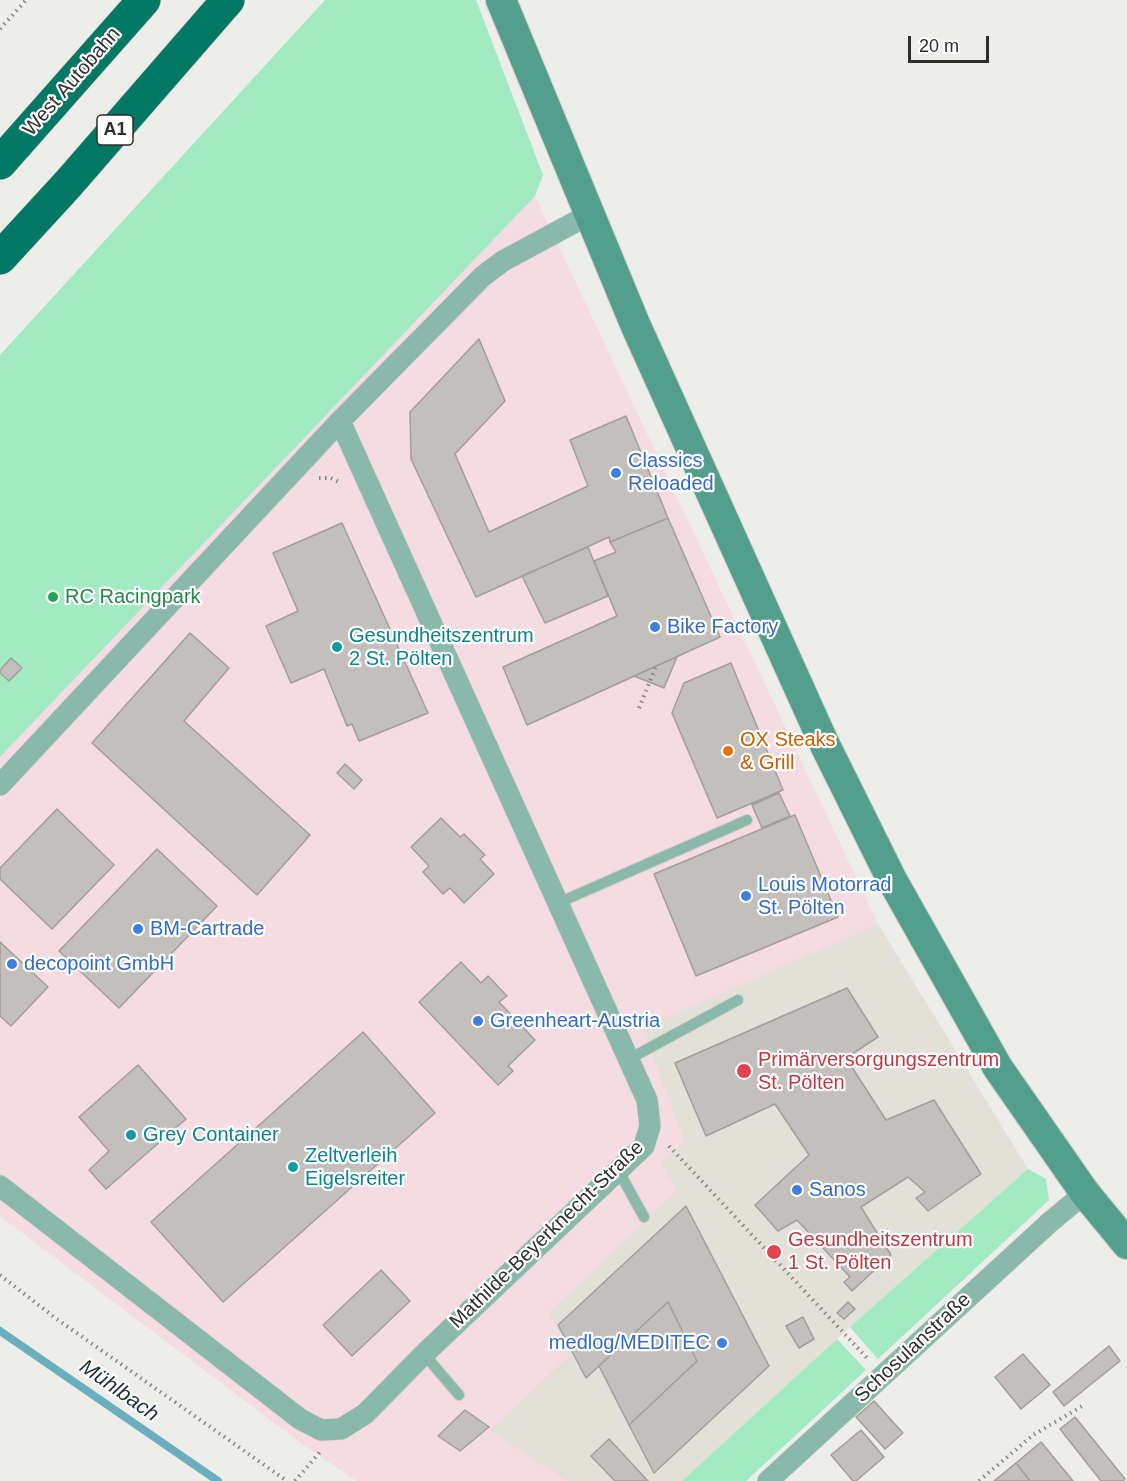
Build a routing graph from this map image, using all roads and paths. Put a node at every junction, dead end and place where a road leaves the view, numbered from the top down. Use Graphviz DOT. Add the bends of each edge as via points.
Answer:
graph roads {
  1 [pos="26,0"];
  2 [pos="144,0"];
  3 [pos="228,0"];
  4 [pos="501,0"];
  5 [pos="0,29"];
  6 [pos="0,163"];
  7 [pos="590,214"];
  8 [pos="0,258"];
  9 [pos="340,421"];
  10 [pos="312,481"];
  11 [pos="345,485"];
  12 [pos="656,666"];
  13 [pos="639,708"];
  14 [pos="0,785"];
  15 [pos="747,820"];
  16 [pos="558,903"];
  17 [pos="738,1000"];
  18 [pos="628,1059"];
  19 [pos="650,1126"];
  20 [pos="618,1170"];
  21 [pos="0,1186"];
  22 [pos="1085,1193"];
  23 [pos="644,1217"];
  24 [pos="1127,1244"];
  25 [pos="0,1275"];
  26 [pos="424,1354"];
  27 [pos="883,1375"];
  28 [pos="459,1395"];
  29 [pos="1084,1405"];
  30 [pos="287,1481"];
  31 [pos="768,1481"];
  32 [pos="979,1481"];
  1 -- 5 [label="path"];
  2 -- 6 [label="highway, West Autobahn"];
  3 -- 8 [label="highway, A1"];
  4 -- 7 [label="main road"];
  7 -- 9 [label="street" via="483,276"];
  7 -- 22 [label="main road" via="635,324 814,720 891,878 998,1068"];
  9 -- 14 [label="street"];
  9 -- 16 [label="street, Mathilde-Beyerknecht-Straße"];
  10 -- 11 [label="path" via="331,478"];
  12 -- 13 [label="path"];
  15 -- 16 [label="lane"];
  16 -- 18 [label="street, Mathilde-Beyerknecht-Straße"];
  17 -- 18 [label="lane"];
  18 -- 19 [label="street, Mathilde-Beyerknecht-Straße" via="647,1100"];
  19 -- 20 [label="street, Mathilde-Beyerknecht-Straße" via="644,1146"];
  19 -- 27 [label="path"];
  20 -- 23 [label="lane"];
  20 -- 26 [label="street, Mathilde-Beyerknecht-Straße"];
  21 -- 26 [label="street, Mathilde-Beyerknecht-Straße" via="300,1419 321,1430 341,1429 365,1414"];
  22 -- 24 [label="main road"];
  22 -- 27 [label="street, Schosulanstraße"];
  25 -- 30 [label="path"];
  26 -- 28 [label="lane"];
  27 -- 31 [label="street, Schosulanstraße"];
  29 -- 32 [label="path" via="1033,1435"];
}
